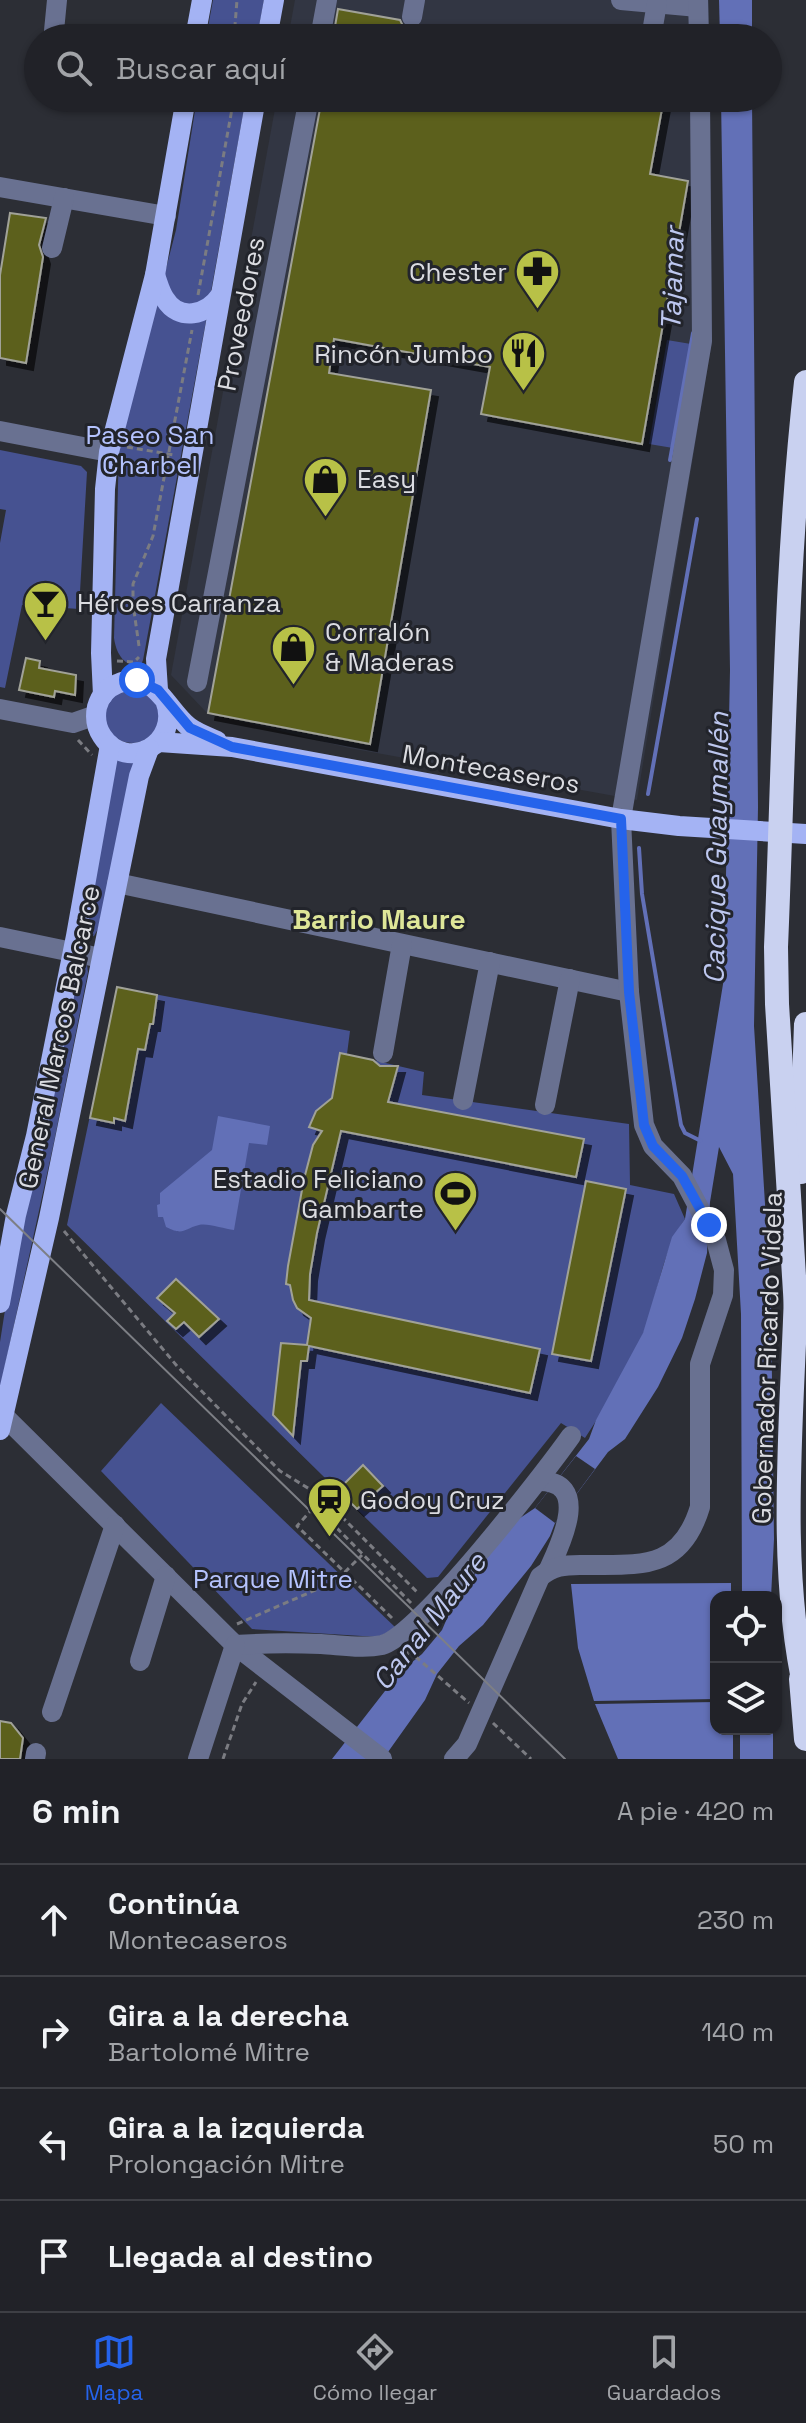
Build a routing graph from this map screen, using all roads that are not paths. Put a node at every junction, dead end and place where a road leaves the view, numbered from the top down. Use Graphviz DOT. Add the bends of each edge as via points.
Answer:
graph roads {
  1 [pos="57,0"];
  2 [pos="202,0"];
  3 [pos="274,0"];
  4 [pos="327,0"];
  5 [pos="621,0"];
  6 [pos="657,3"];
  7 [pos="698,3"];
  8 [pos="55,24"];
  9 [pos="198,24"];
  10 [pos="270,24"];
  11 [pos="323,24"];
  12 [pos="653,24"];
  13 [pos="699,24"];
  14 [pos="184,112"];
  15 [pos="253,112"];
  16 [pos="306,112"];
  17 [pos="700,112"];
  18 [pos="0,187"];
  19 [pos="64,198"];
  20 [pos="166,216"];
  21 [pos="52,248"];
  22 [pos="155,275"];
  23 [pos="220,296"];
  24 [pos="806,382"];
  25 [pos="0,431"];
  26 [pos="110,448"];
  27 [pos="197,682"];
  28 [pos="103,695"];
  29 [pos="162,695"];
  30 [pos="0,709"];
  31 [pos="96,715"];
  32 [pos="154,746"];
  33 [pos="232,747"];
  34 [pos="109,754"];
  35 [pos="621,819"];
  36 [pos="752,831"];
  37 [pos="806,834"];
  38 [pos="117,883"];
  39 [pos="0,937"];
  40 [pos="402,944"];
  41 [pos="73,952"];
  42 [pos="101,958"];
  43 [pos="490,962"];
  44 [pos="570,979"];
  45 [pos="629,992"];
  46 [pos="806,1024"];
  47 [pos="805,1046"];
  48 [pos="383,1053"];
  49 [pos="463,1100"];
  50 [pos="545,1105"];
  51 [pos="0,1303"];
  52 [pos="796,1308"];
  53 [pos="1,1419"];
  54 [pos="571,1436"];
  55 [pos="547,1482"];
  56 [pos="115,1525"];
  57 [pos="549,1569"];
  58 [pos="166,1576"];
  59 [pos="228,1638"];
  60 [pos="140,1661"];
  61 [pos="800,1665"];
  62 [pos="806,1693"];
  63 [pos="52,1712"];
  64 [pos="806,1739"];
  65 [pos="463,1754"];
  66 [pos="198,1759"];
  67 [pos="382,1759"];
  1 -- 8 [label="street"];
  2 -- 9 [label="main road"];
  3 -- 10 [label="main road"];
  4 -- 11 [label="street"];
  5 -- 6 [label="street"];
  6 -- 7 [label="street"];
  6 -- 12 [label="street"];
  7 -- 13 [label="street"];
  14 -- 20 [label="main road"];
  15 -- 23 [label="main road"];
  16 -- 27 [label="street, Proveedores"];
  17 -- 35 [label="street" via="702,341"];
  18 -- 19 [label="street"];
  19 -- 20 [label="street"];
  19 -- 21 [label="street"];
  20 -- 22 [label="main road"];
  22 -- 23 [label="main road" via="170,306 195,314"];
  22 -- 26 [label="main road"];
  23 -- 29 [label="main road" via="156,659"];
  24 -- 36 [label="highway" via="789,570"];
  25 -- 26 [label="street"];
  26 -- 28 [label="main road"];
  28 -- 29 [label="main road" via="130,680 144,682"];
  28 -- 31 [label="main road"];
  29 -- 32 [label="main road" via="169,720"];
  29 -- 33 [label="main road, Montecaseros" via="190,728"];
  30 -- 31 [label="street" via="73,723"];
  31 -- 34 [label="main road"];
  32 -- 33 [label="main road, Montecaseros"];
  32 -- 34 [label="main road"];
  32 -- 38 [label="main road, General Marcos Balcarce" via="139,776"];
  33 -- 35 [label="main road, Montecaseros"];
  34 -- 41 [label="main road, General Marcos Balcarce"];
  35 -- 36 [label="main road, Montecaseros"];
  35 -- 45 [label="street"];
  36 -- 37 [label="main road, Montecaseros"];
  36 -- 52 [label="highway" via="776,947"];
  38 -- 40 [label="street"];
  38 -- 42 [label="main road, General Marcos Balcarce"];
  39 -- 41 [label="street"];
  40 -- 43 [label="street"];
  40 -- 48 [label="street"];
  41 -- 42 [label="street"];
  41 -- 51 [label="main road, General Marcos Balcarce"];
  42 -- 53 [label="main road, General Marcos Balcarce" via="49,1218"];
  43 -- 44 [label="street"];
  43 -- 49 [label="street"];
  44 -- 45 [label="street"];
  44 -- 50 [label="street"];
  45 -- 57 [label="street" via="644,1125 709,1225 725,1281 700,1364 700,1507 686,1540 658,1560"];
  46 -- 47 [label="highway, Gobernador Ricardo Videla"];
  47 -- 52 [label="highway, Gobernador Ricardo Videla"];
  52 -- 61 [label="highway, Gobernador Ricardo Videla" via="789,1558"];
  53 -- 56 [label="street"];
  54 -- 55 [label="street"];
  55 -- 57 [label="street" via="566,1494 569,1504 566,1532"];
  55 -- 59 [label="street" via="416,1609 399,1636 381,1645"];
  56 -- 58 [label="street"];
  56 -- 63 [label="street"];
  57 -- 65 [label="street" via="533,1590"];
  58 -- 59 [label="street"];
  58 -- 60 [label="street"];
  59 -- 66 [label="street"];
  59 -- 67 [label="street"];
  61 -- 62 [label="highway, Gobernador Ricardo Videla"];
  61 -- 64 [label="highway"];
}
